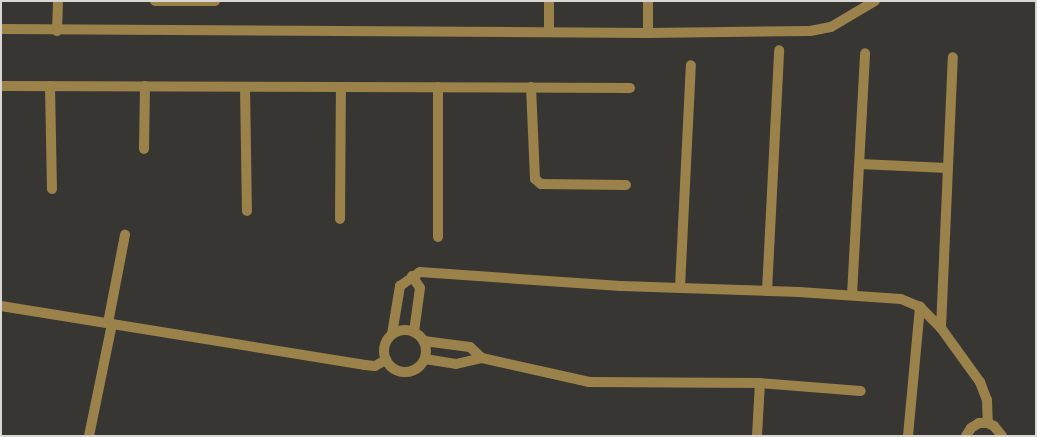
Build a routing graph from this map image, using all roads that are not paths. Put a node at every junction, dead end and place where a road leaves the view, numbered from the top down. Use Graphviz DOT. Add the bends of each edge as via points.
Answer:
graph roads {
  1 [pos="58,1"];
  2 [pos="155,1"];
  3 [pos="215,1"];
  4 [pos="549,1"];
  5 [pos="648,1"];
  6 [pos="875,1"];
  7 [pos="1,29"];
  8 [pos="57,31"];
  9 [pos="549,31"];
  10 [pos="648,33"];
  11 [pos="780,50"];
  12 [pos="865,53"];
  13 [pos="953,57"];
  14 [pos="691,65"];
  15 [pos="1,86"];
  16 [pos="50,86"];
  17 [pos="145,86"];
  18 [pos="245,87"];
  19 [pos="341,87"];
  20 [pos="438,87"];
  21 [pos="531,87"];
  22 [pos="630,88"];
  23 [pos="144,149"];
  24 [pos="860,164"];
  25 [pos="947,168"];
  26 [pos="626,185"];
  27 [pos="52,190"];
  28 [pos="247,211"];
  29 [pos="340,219"];
  30 [pos="125,236"];
  31 [pos="438,237"];
  32 [pos="412,276"];
  33 [pos="680,287"];
  34 [pos="767,291"];
  35 [pos="852,295"];
  36 [pos="1,306"];
  37 [pos="920,307"];
  38 [pos="110,324"];
  39 [pos="941,328"];
  40 [pos="414,332"];
  41 [pos="392,334"];
  42 [pos="424,341"];
  43 [pos="482,358"];
  44 [pos="425,359"];
  45 [pos="386,360"];
  46 [pos="760,383"];
  47 [pos="861,391"];
  48 [pos="988,423"];
  49 [pos="89,436"];
  50 [pos="757,436"];
  51 [pos="908,436"];
  52 [pos="966,436"];
  53 [pos="1002,436"];
  1 -- 8 [label="street"];
  2 -- 3 [label="street"];
  4 -- 9 [label="street"];
  5 -- 10 [label="street"];
  6 -- 10 [label="street" via="832,27 810,31"];
  7 -- 8 [label="street"];
  8 -- 9 [label="street"];
  9 -- 10 [label="street"];
  11 -- 34 [label="street"];
  12 -- 24 [label="street"];
  13 -- 25 [label="street"];
  14 -- 33 [label="street"];
  15 -- 16 [label="street"];
  16 -- 17 [label="street"];
  16 -- 27 [label="street"];
  17 -- 18 [label="street"];
  17 -- 23 [label="street"];
  18 -- 19 [label="street"];
  18 -- 28 [label="street"];
  19 -- 20 [label="street"];
  19 -- 29 [label="street"];
  20 -- 21 [label="street"];
  20 -- 31 [label="street"];
  21 -- 22 [label="street"];
  21 -- 26 [label="street" via="535,179 541,184"];
  24 -- 25 [label="street"];
  24 -- 35 [label="street"];
  25 -- 39 [label="street"];
  30 -- 38 [label="street"];
  32 -- 33 [label="street" via="428,272 621,286"];
  32 -- 40 [label="street" via="420,288"];
  32 -- 41 [label="street" via="400,286"];
  33 -- 34 [label="street"];
  34 -- 35 [label="street"];
  35 -- 37 [label="street" via="901,299"];
  36 -- 38 [label="street"];
  37 -- 39 [label="street"];
  37 -- 51 [label="street"];
  38 -- 45 [label="street" via="365,366 375,366"];
  38 -- 49 [label="street"];
  39 -- 48 [label="street" via="980,382 987,400"];
  40 -- 41 [label="street" via="407,330"];
  40 -- 42 [label="street"];
  41 -- 45 [label="street" via="386,342"];
  42 -- 43 [label="street" via="470,347"];
  42 -- 44 [label="street"];
  43 -- 44 [label="street" via="456,364"];
  43 -- 46 [label="street" via="590,382"];
  44 -- 45 [label="street" via="419,367 401,372"];
  46 -- 47 [label="street"];
  46 -- 50 [label="street"];
  48 -- 52 [label="street" via="979,423"];
  48 -- 53 [label="street"];
}
